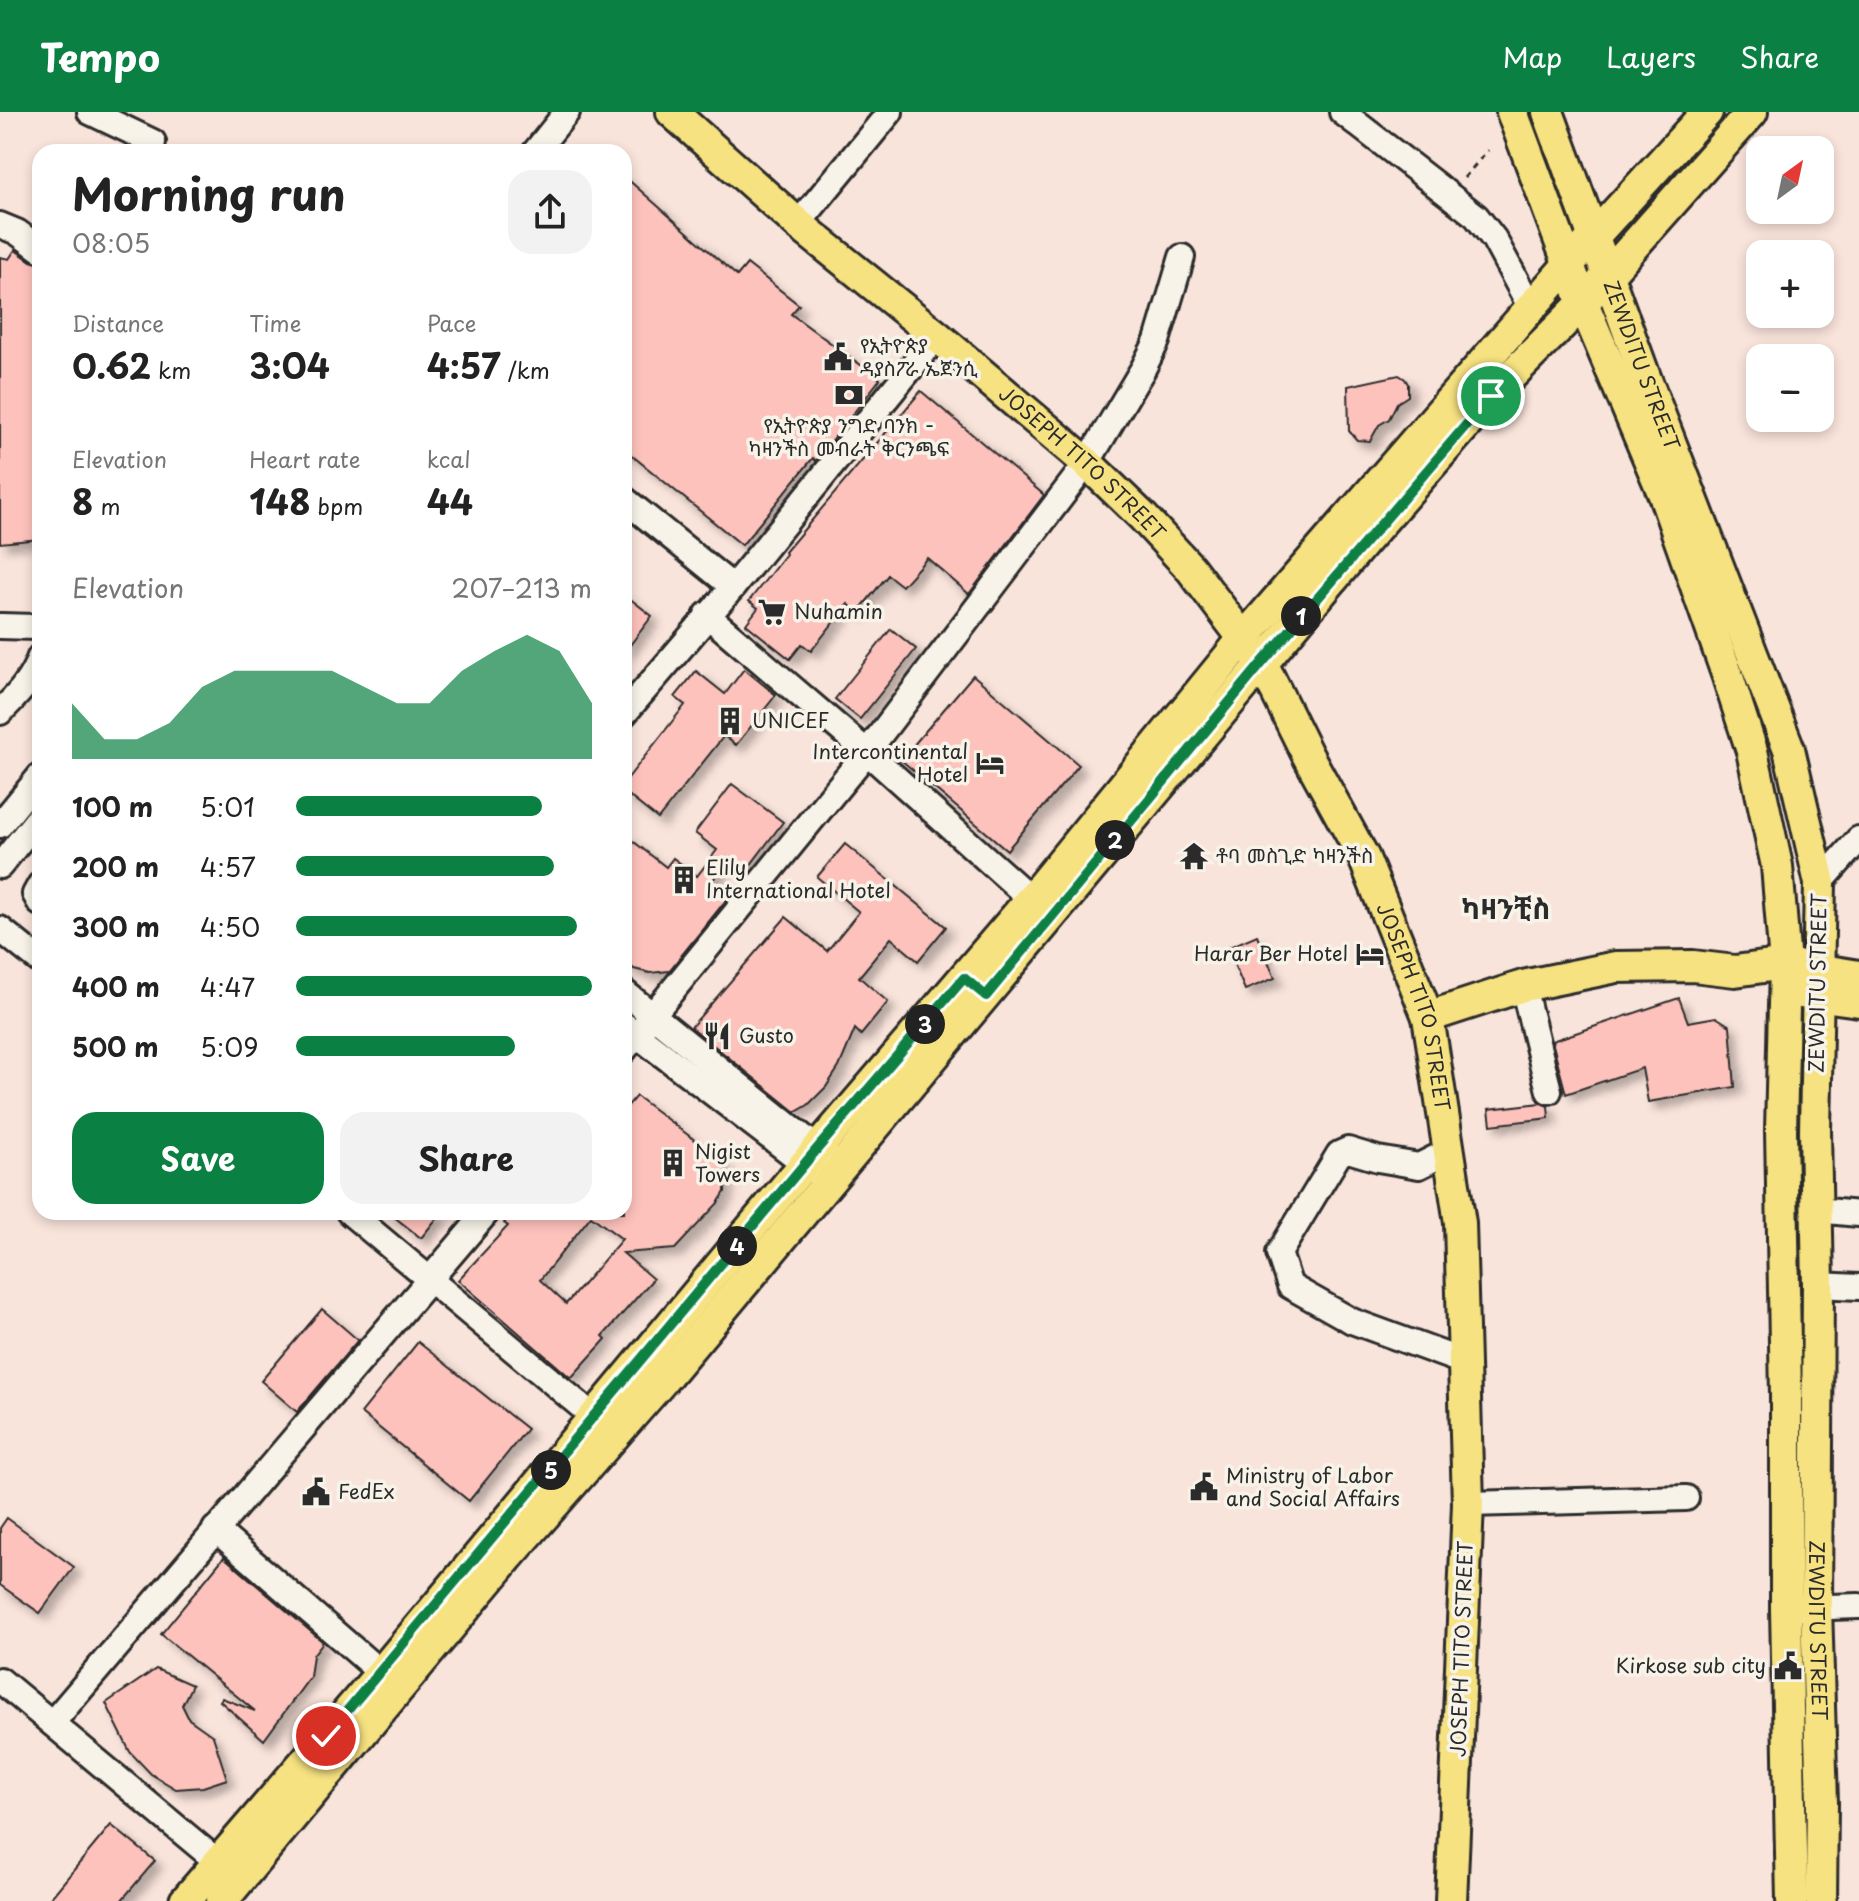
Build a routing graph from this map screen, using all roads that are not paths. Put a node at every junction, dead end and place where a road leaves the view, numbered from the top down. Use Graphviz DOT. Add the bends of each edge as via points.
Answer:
graph roads {
  1 [pos="90,112"];
  2 [pos="567,112"];
  3 [pos="672,112"];
  4 [pos="890,112"];
  5 [pos="1342,112"];
  6 [pos="1512,112"];
  7 [pos="1548,112"];
  8 [pos="1707,112"];
  9 [pos="1752,112"];
  10 [pos="153,142"];
  11 [pos="541,144"];
  12 [pos="798,224"];
  13 [pos="0,225"];
  14 [pos="1594,235"];
  15 [pos="32,243"];
  16 [pos="1182,257"];
  17 [pos="1568,265"];
  18 [pos="1607,276"];
  19 [pos="1583,303"];
  20 [pos="1531,308"];
  21 [pos="937,336"];
  22 [pos="1087,463"];
  23 [pos="632,505"];
  24 [pos="733,587"];
  25 [pos="707,615"];
  26 [pos="0,627"];
  27 [pos="32,627"];
  28 [pos="1253,651"];
  29 [pos="32,675"];
  30 [pos="632,704"];
  31 [pos="0,712"];
  32 [pos="867,752"];
  33 [pos="32,786"];
  34 [pos="0,825"];
  35 [pos="32,826"];
  36 [pos="1859,839"];
  37 [pos="0,866"];
  38 [pos="1820,883"];
  39 [pos="1031,899"];
  40 [pos="0,929"];
  41 [pos="32,955"];
  42 [pos="1859,976"];
  43 [pos="1785,978"];
  44 [pos="1819,981"];
  45 [pos="1523,986"];
  46 [pos="975,987"];
  47 [pos="632,999"];
  48 [pos="1859,1001"];
  49 [pos="653,1016"];
  50 [pos="1428,1017"];
  51 [pos="632,1033"];
  52 [pos="632,1039"];
  53 [pos="1549,1091"];
  54 [pos="1449,1151"];
  55 [pos="823,1165"];
  56 [pos="1816,1210"];
  57 [pos="1859,1214"];
  58 [pos="358,1220"];
  59 [pos="480,1220"];
  60 [pos="429,1280"];
  61 [pos="1818,1285"];
  62 [pos="1859,1287"];
  63 [pos="1464,1362"];
  64 [pos="652,1371"];
  65 [pos="594,1417"];
  66 [pos="1686,1498"];
  67 [pos="1468,1504"];
  68 [pos="215,1529"];
  69 [pos="1859,1606"];
  70 [pos="1816,1607"];
  71 [pos="1786,1610"];
  72 [pos="381,1673"];
  73 [pos="0,1680"];
  74 [pos="52,1723"];
  75 [pos="280,1808"];
  76 [pos="218,1862"];
  77 [pos="185,1901"];
  78 [pos="222,1901"];
  79 [pos="1451,1901"];
  80 [pos="1792,1901"];
  81 [pos="1821,1901"];
  1 -- 10 [label="street"];
  2 -- 11 [label="street"];
  3 -- 12 [label="main road, JOSEPH TITO STREET"];
  4 -- 12 [label="street"];
  5 -- 20 [label="street" via="1476,216"];
  6 -- 17 [label="main road, ZEWDITU STREET"];
  7 -- 14 [label="main road, ZEWDITU STREET"];
  8 -- 14 [label="main road"];
  9 -- 18 [label="main road"];
  12 -- 21 [label="main road, JOSEPH TITO STREET"];
  13 -- 15 [label="street"];
  14 -- 17 [label="main road"];
  14 -- 18 [label="main road, ZEWDITU STREET"];
  16 -- 22 [label="street" via="1157,341"];
  17 -- 19 [label="main road, ZEWDITU STREET"];
  17 -- 20 [label="main road"];
  18 -- 19 [label="main road"];
  18 -- 38 [label="main road, ZEWDITU STREET" via="1789,749"];
  19 -- 28 [label="main road"];
  19 -- 43 [label="main road, ZEWDITU STREET" via="1664,495 1752,751 1777,866"];
  20 -- 28 [label="main road"];
  21 -- 22 [label="main road, JOSEPH TITO STREET"];
  21 -- 24 [label="street"];
  22 -- 28 [label="main road, JOSEPH TITO STREET" via="1191,569"];
  22 -- 32 [label="street"];
  23 -- 24 [label="street"];
  24 -- 25 [label="street"];
  25 -- 30 [label="street"];
  25 -- 32 [label="street"];
  26 -- 27 [label="street"];
  28 -- 39 [label="main road"];
  28 -- 46 [label="main road"];
  28 -- 50 [label="main road, JOSEPH TITO STREET" via="1364,858"];
  29 -- 31 [label="street"];
  32 -- 39 [label="street"];
  32 -- 49 [label="street"];
  33 -- 34 [label="street"];
  35 -- 37 [label="street"];
  36 -- 38 [label="street"];
  38 -- 44 [label="main road, ZEWDITU STREET"];
  39 -- 46 [label="main road"];
  40 -- 41 [label="street"];
  42 -- 44 [label="main road"];
  43 -- 44 [label="main road"];
  43 -- 45 [label="main road" via="1693,966 1616,967"];
  43 -- 71 [label="main road, ZEWDITU STREET" via="1781,1131"];
  44 -- 48 [label="main road"];
  44 -- 56 [label="main road, ZEWDITU STREET"];
  45 -- 50 [label="main road"];
  45 -- 53 [label="street"];
  46 -- 55 [label="main road"];
  47 -- 49 [label="street"];
  49 -- 51 [label="street"];
  49 -- 55 [label="street"];
  50 -- 54 [label="main road, JOSEPH TITO STREET"];
  52 -- 55 [label="street"];
  54 -- 63 [label="main road, JOSEPH TITO STREET" via="1460,1223"];
  54 -- 63 [label="street" via="1419,1166 1348,1150 1339,1154 1279,1253 1290,1286 1352,1321"];
  55 -- 64 [label="main road"];
  56 -- 57 [label="street"];
  56 -- 61 [label="main road, ZEWDITU STREET"];
  58 -- 60 [label="street"];
  59 -- 60 [label="street"];
  60 -- 65 [label="street"];
  60 -- 68 [label="street"];
  61 -- 62 [label="street"];
  61 -- 70 [label="main road, ZEWDITU STREET"];
  63 -- 67 [label="main road, JOSEPH TITO STREET"];
  64 -- 65 [label="main road"];
  64 -- 75 [label="main road" via="448,1632"];
  65 -- 72 [label="main road"];
  66 -- 67 [label="street"];
  67 -- 79 [label="main road, JOSEPH TITO STREET"];
  68 -- 72 [label="street"];
  68 -- 74 [label="street"];
  69 -- 70 [label="street"];
  70 -- 71 [label="street"];
  70 -- 81 [label="main road, ZEWDITU STREET"];
  71 -- 80 [label="main road, ZEWDITU STREET"];
  72 -- 75 [label="main road"];
  73 -- 74 [label="street"];
  74 -- 76 [label="street"];
  75 -- 76 [label="main road"];
  75 -- 78 [label="main road"];
  76 -- 77 [label="main road"];
}
